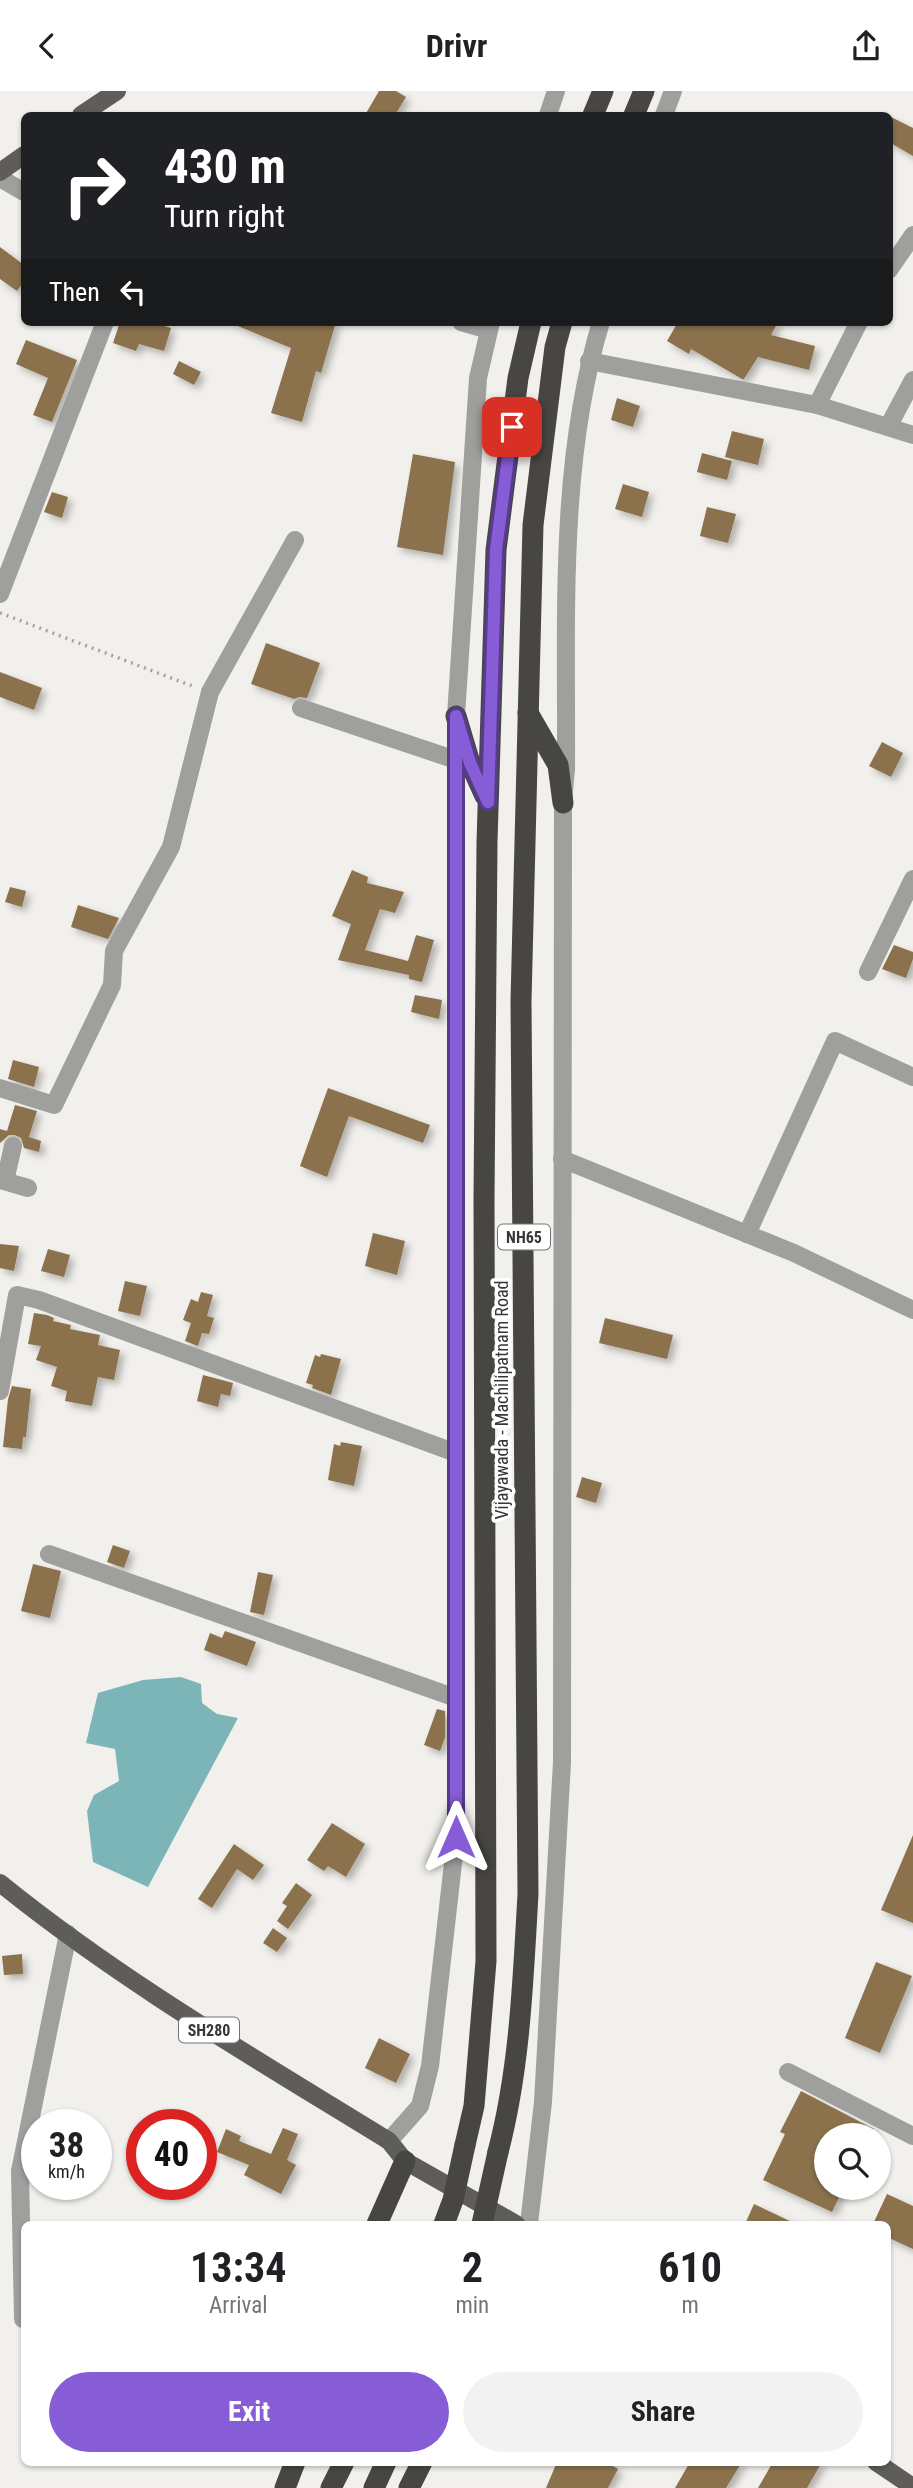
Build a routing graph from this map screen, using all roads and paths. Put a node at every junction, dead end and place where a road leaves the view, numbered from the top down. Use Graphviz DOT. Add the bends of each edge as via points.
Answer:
graph roads {
  1 [pos="117,91"];
  2 [pos="555,91"];
  3 [pos="603,91"];
  4 [pos="644,91"];
  5 [pos="673,91"];
  6 [pos="86,112"];
  7 [pos="549,112"];
  8 [pos="594,112"];
  9 [pos="635,112"];
  10 [pos="665,112"];
  11 [pos="21,157"];
  12 [pos="0,172"];
  13 [pos="0,178"];
  14 [pos="21,191"];
  15 [pos="913,235"];
  16 [pos="893,265"];
  17 [pos="103,326"];
  18 [pos="490,326"];
  19 [pos="530,326"];
  20 [pos="561,326"];
  21 [pos="600,326"];
  22 [pos="857,326"];
  23 [pos="589,361"];
  24 [pos="913,380"];
  25 [pos="817,405"];
  26 [pos="888,427"];
  27 [pos="913,435"];
  28 [pos="295,540"];
  29 [pos="0,594"];
  30 [pos="0,613"];
  31 [pos="210,692"];
  32 [pos="301,708"];
  33 [pos="528,713"];
  34 [pos="456,716"];
  35 [pos="456,760"];
  36 [pos="488,802"];
  37 [pos="563,803"];
  38 [pos="913,879"];
  39 [pos="868,972"];
  40 [pos="913,1077"];
  41 [pos="0,1088"];
  42 [pos="13,1146"];
  43 [pos="562,1159"];
  44 [pos="3,1180"];
  45 [pos="28,1188"];
  46 [pos="747,1234"];
  47 [pos="913,1310"];
  48 [pos="0,1391"];
  49 [pos="456,1453"];
  50 [pos="49,1554"];
  51 [pos="456,1698"];
  52 [pos="0,1882"];
  53 [pos="68,1934"];
  54 [pos="788,2072"];
  55 [pos="913,2136"];
  56 [pos="389,2141"];
  57 [pos="405,2161"];
  58 [pos="21,2221"];
  59 [pos="378,2221"];
  60 [pos="445,2221"];
  61 [pos="483,2221"];
  62 [pos="511,2221"];
  63 [pos="529,2221"];
  64 [pos="293,2466"];
  65 [pos="342,2466"];
  66 [pos="384,2466"];
  67 [pos="420,2466"];
  68 [pos="882,2466"];
  69 [pos="913,2487"];
  70 [pos="285,2488"];
  71 [pos="331,2488"];
  72 [pos="374,2488"];
  73 [pos="410,2488"];
  1 -- 6 [label="main road"];
  2 -- 7 [label="street"];
  3 -- 8 [label="highway"];
  4 -- 9 [label="highway"];
  5 -- 10 [label="street"];
  11 -- 12 [label="main road"];
  13 -- 14 [label="street"];
  15 -- 16 [label="street"];
  17 -- 29 [label="street"];
  18 -- 34 [label="street" via="478,378"];
  19 -- 36 [label="highway, Vijayawada - Machilipatnam Road / NH65" via="518,378 496,550"];
  20 -- 33 [label="highway, Vijayawada - Machilipatnam Road / NH65" via="533,525"];
  21 -- 23 [label="street"];
  22 -- 25 [label="street"];
  23 -- 25 [label="street"];
  23 -- 37 [label="street" via="568,508"];
  24 -- 26 [label="street"];
  25 -- 26 [label="street"];
  26 -- 27 [label="street"];
  28 -- 31 [label="street"];
  30 -- 31 [label="path"];
  31 -- 41 [label="street" via="171,847 114,951 112,985 54,1105"];
  32 -- 35 [label="street"];
  33 -- 37 [label="highway" via="558,765"];
  33 -- 61 [label="highway, Vijayawada - Machilipatnam Road / NH65, bridge" via="521,1001 528,1895 523,1993 509,2109"];
  34 -- 35 [label="street"];
  34 -- 36 [label="highway"];
  35 -- 49 [label="street"];
  36 -- 60 [label="highway, Vijayawada - Machilipatnam Road / NH65, bridge" via="486,1961 474,2106"];
  37 -- 43 [label="street"];
  38 -- 39 [label="street"];
  40 -- 46 [label="street" via="835,1041"];
  42 -- 44 [label="street"];
  43 -- 46 [label="street"];
  43 -- 63 [label="street" via="562,1762 543,2102"];
  44 -- 45 [label="street"];
  46 -- 47 [label="street"];
  48 -- 49 [label="street" via="16,1295"];
  49 -- 51 [label="street"];
  50 -- 51 [label="street"];
  51 -- 56 [label="street" via="456,1837 430,2066 420,2106"];
  52 -- 53 [label="main road, SH280"];
  53 -- 56 [label="main road, SH280" via="130,1980"];
  53 -- 58 [label="street" via="20,2171"];
  54 -- 55 [label="street"];
  56 -- 57 [label="main road, SH280"];
  57 -- 59 [label="highway"];
  57 -- 62 [label="main road, SH280"];
  64 -- 70 [label="highway"];
  65 -- 71 [label="highway"];
  66 -- 72 [label="highway"];
  67 -- 73 [label="highway"];
  68 -- 69 [label="main road"];
}
